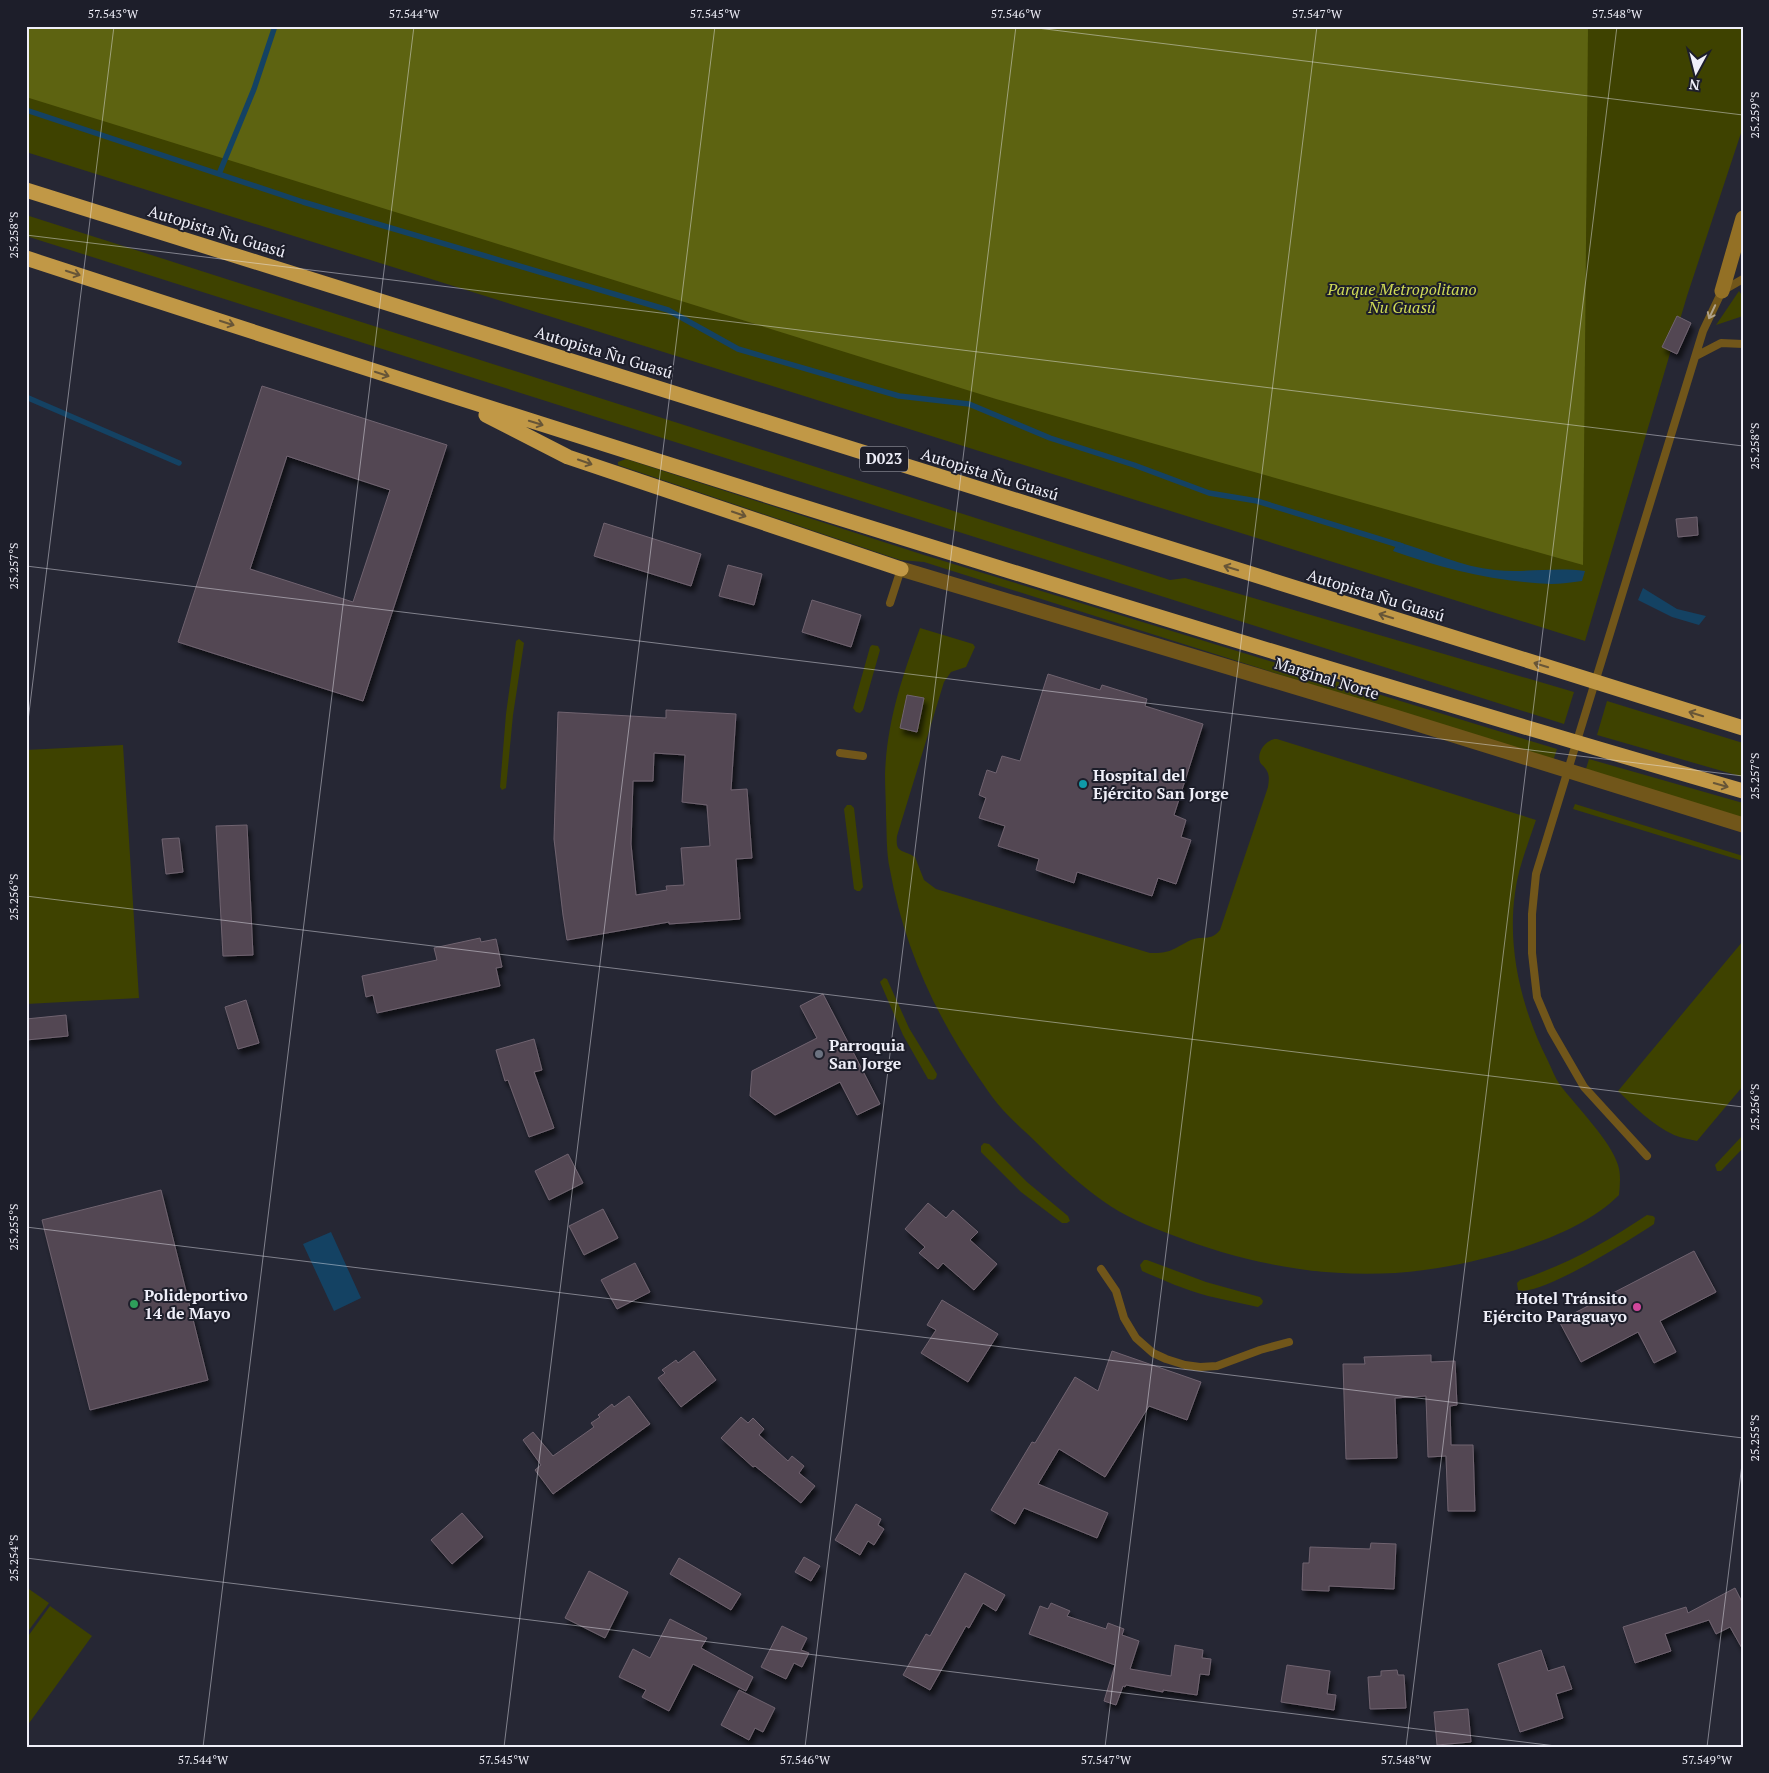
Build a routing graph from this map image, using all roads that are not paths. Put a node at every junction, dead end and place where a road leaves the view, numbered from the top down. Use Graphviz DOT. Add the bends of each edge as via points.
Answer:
graph roads {
  1 [pos="26,190"];
  2 [pos="1743,218"];
  3 [pos="26,258"];
  4 [pos="1743,279"];
  5 [pos="1722,291"];
  6 [pos="1743,344"];
  7 [pos="1696,356"];
  8 [pos="447,395"];
  9 [pos="900,569"];
  10 [pos="890,603"];
  11 [pos="1727,723"];
  12 [pos="1743,723"];
  13 [pos="1743,728"];
  14 [pos="840,753"];
  15 [pos="862,756"];
  16 [pos="1743,791"];
  17 [pos="1743,826"];
  18 [pos="1647,1156"];
  19 [pos="1101,1268"];
  20 [pos="1289,1342"];
  11 -- 1 [label="highway, Autopista Ñu Guasú / D023, one-way"];
  2 -- 5 [label="main road"];
  3 -- 8 [label="highway, one-way"];
  4 -- 5 [label="lane"];
  5 -- 7 [label="lane, one-way" via="1703,331"];
  6 -- 7 [label="lane" via="1720,343"];
  7 -- 18 [label="lane" via="1536,874 1532,914 1537,997 1551,1030 1584,1087"];
  8 -- 9 [label="highway, one-way" via="568,457"];
  8 -- 16 [label="highway, one-way" via="1110,602"];
  9 -- 10 [label="lane"];
  9 -- 17 [label="street, Marginal Norte" via="1392,716"];
  11 -- 12 [label="highway"];
  11 -- 13 [label="highway, Autopista Ñu Guasú / D023"];
  14 -- 15 [label="lane"];
  19 -- 20 [label="lane" via="1116,1291 1124,1318 1136,1338 1153,1353 1166,1359 1185,1366 1216,1366"];
}
